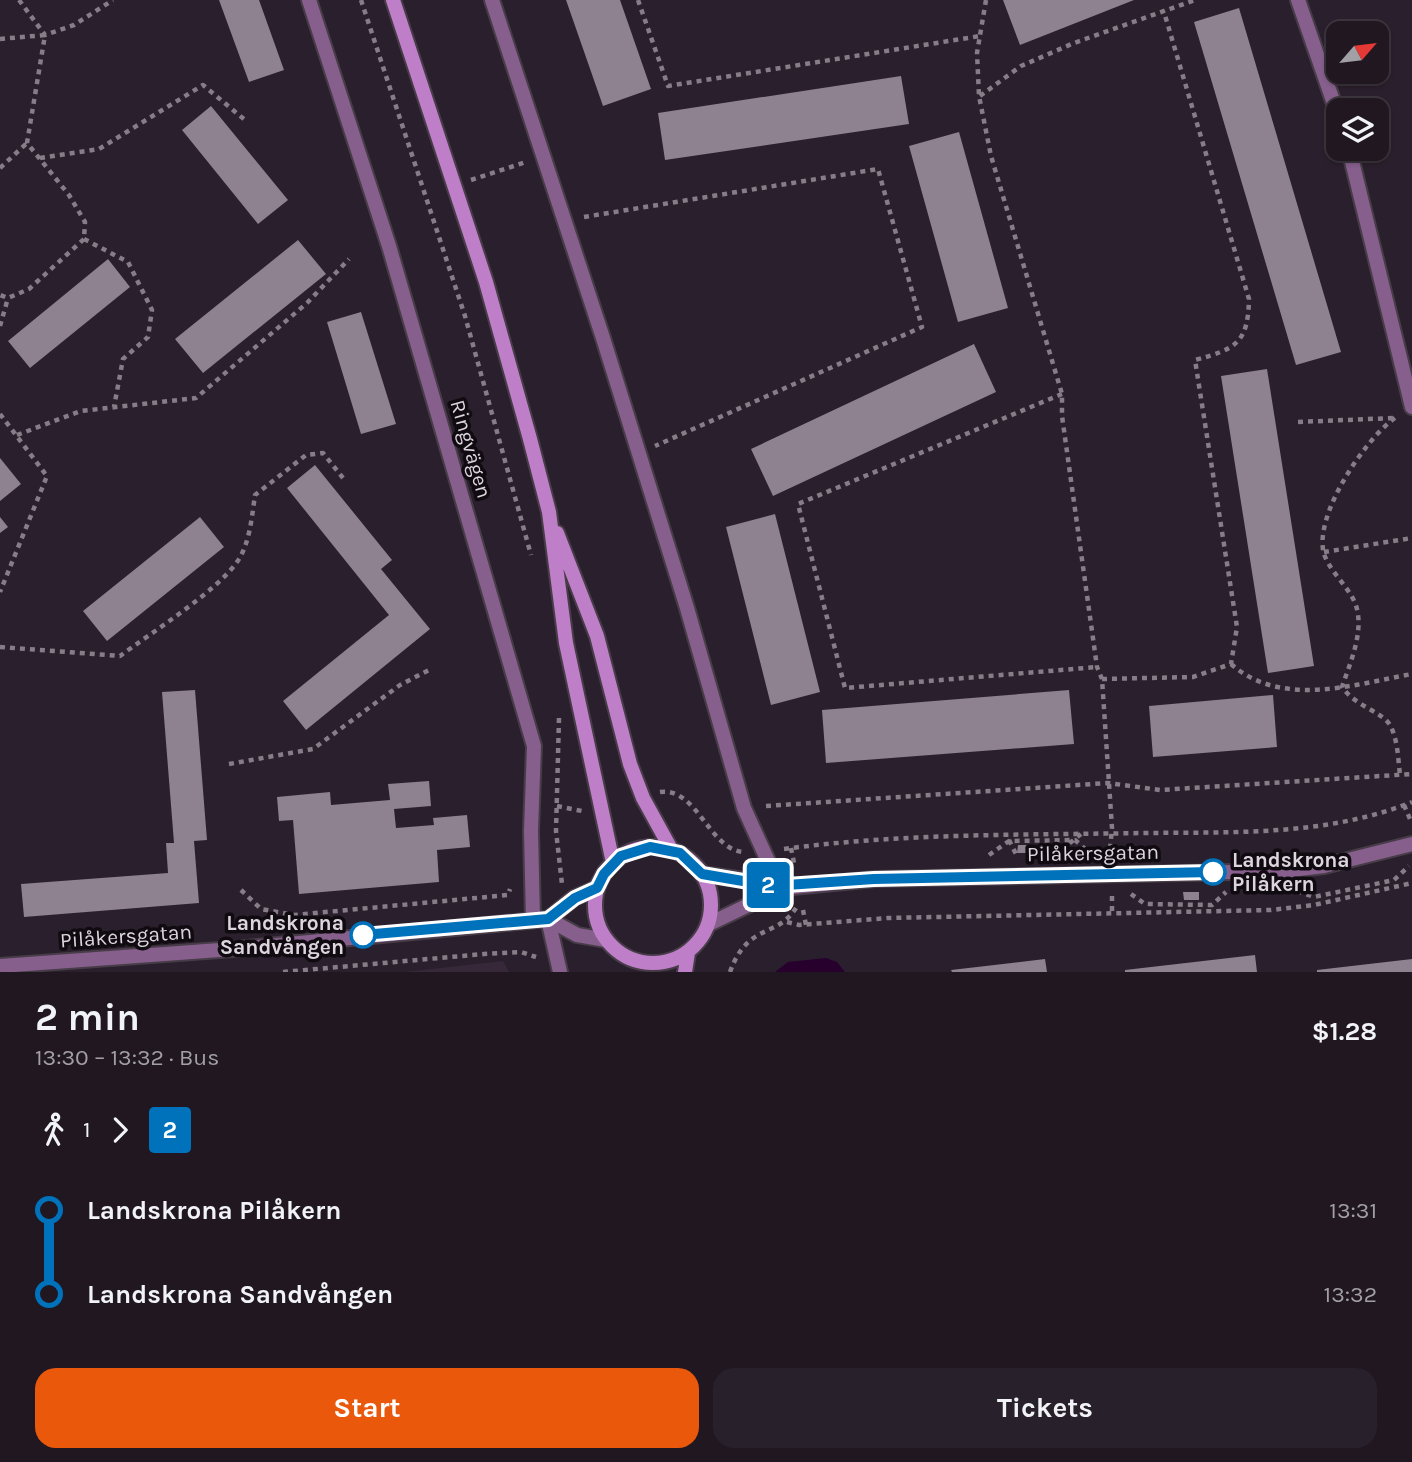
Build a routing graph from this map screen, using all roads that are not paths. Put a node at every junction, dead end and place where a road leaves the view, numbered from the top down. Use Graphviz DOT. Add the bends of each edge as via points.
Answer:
graph roads {
  1 [pos="309,0"];
  2 [pos="393,0"];
  3 [pos="492,0"];
  4 [pos="1298,0"];
  5 [pos="1332,98"];
  6 [pos="1352,161"];
  7 [pos="1408,412"];
  8 [pos="549,512"];
  9 [pos="1412,844"];
  10 [pos="671,849"];
  11 [pos="613,863"];
  12 [pos="702,874"];
  13 [pos="772,886"];
  14 [pos="597,888"];
  15 [pos="548,919"];
  16 [pos="533,920"];
  17 [pos="709,924"];
  18 [pos="606,940"];
  19 [pos="688,953"];
  20 [pos="0,966"];
  21 [pos="639,967"];
  22 [pos="558,968"];
  23 [pos="685,972"];
  1 -- 16 [label="street, Ringvägen" via="389,246 534,746"];
  2 -- 8 [label="main road" via="486,282"];
  3 -- 13 [label="street" via="566,220 744,808 768,862"];
  4 -- 5 [label="street"];
  6 -- 7 [label="street"];
  8 -- 10 [label="main road" via="597,636 630,764"];
  8 -- 11 [label="main road" via="566,643"];
  9 -- 13 [label="street, Pilåkersgatan" via="1324,866 1283,871 874,879"];
  10 -- 11 [label="main road" via="640,848"];
  10 -- 12 [label="main road"];
  11 -- 14 [label="main road"];
  12 -- 13 [label="street, Pilåkersgatan"];
  12 -- 17 [label="main road" via="711,898"];
  13 -- 17 [label="street" via="761,899"];
  14 -- 15 [label="street"];
  14 -- 18 [label="main road" via="596,915"];
  15 -- 16 [label="street, Pilåkersgatan"];
  15 -- 18 [label="street" via="577,935"];
  15 -- 22 [label="street"];
  16 -- 20 [label="street, Pilåkersgatan"];
  17 -- 19 [label="main road"];
  18 -- 21 [label="main road"];
  19 -- 21 [label="main road"];
  19 -- 23 [label="main road"];
}
